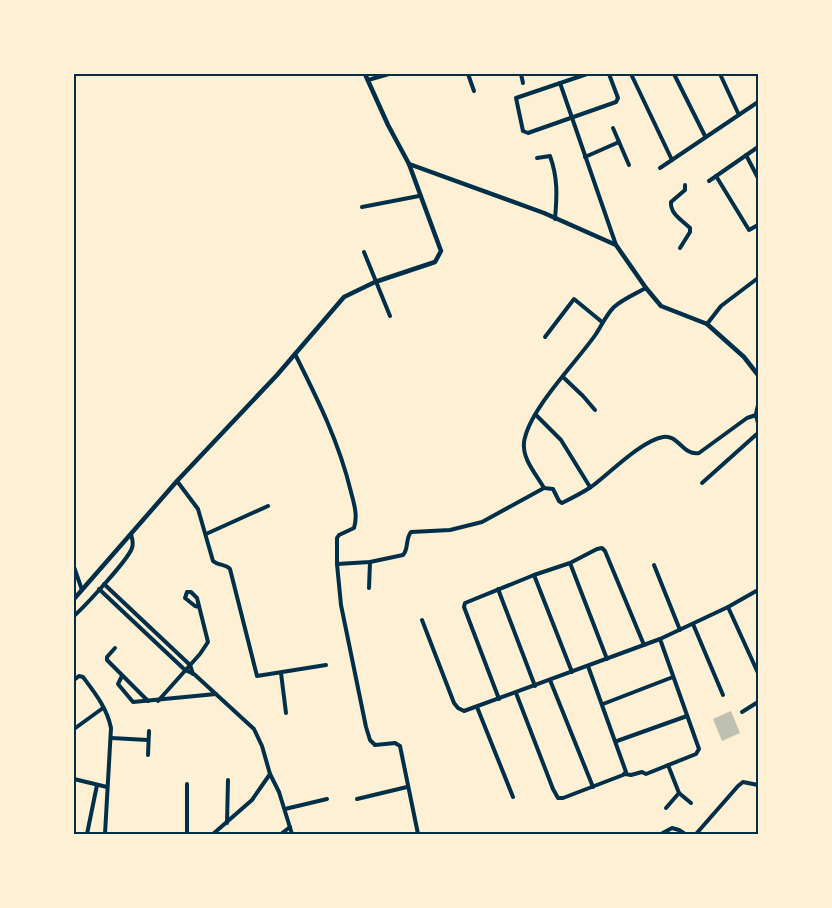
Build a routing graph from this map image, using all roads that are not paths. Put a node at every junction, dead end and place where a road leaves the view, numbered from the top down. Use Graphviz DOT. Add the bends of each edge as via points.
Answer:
graph roads {
  1 [pos="365,74"];
  2 [pos="389,74"];
  3 [pos="468,74"];
  4 [pos="521,74"];
  5 [pos="587,74"];
  6 [pos="609,74"];
  7 [pos="631,74"];
  8 [pos="674,74"];
  9 [pos="720,74"];
  10 [pos="368,80"];
  11 [pos="523,83"];
  12 [pos="560,83"];
  13 [pos="474,91"];
  14 [pos="759,102"];
  15 [pos="739,115"];
  16 [pos="571,118"];
  17 [pos="613,128"];
  18 [pos="705,136"];
  19 [pos="619,142"];
  20 [pos="759,147"];
  21 [pos="746,155"];
  22 [pos="585,157"];
  23 [pos="537,158"];
  24 [pos="672,160"];
  25 [pos="409,164"];
  26 [pos="629,165"];
  27 [pos="660,168"];
  28 [pos="716,176"];
  29 [pos="759,178"];
  30 [pos="709,181"];
  31 [pos="685,185"];
  32 [pos="419,196"];
  33 [pos="362,207"];
  34 [pos="555,219"];
  35 [pos="759,225"];
  36 [pos="616,245"];
  37 [pos="680,248"];
  38 [pos="364,252"];
  39 [pos="759,278"];
  40 [pos="375,282"];
  41 [pos="646,288"];
  42 [pos="390,316"];
  43 [pos="602,322"];
  44 [pos="707,324"];
  45 [pos="545,338"];
  46 [pos="295,354"];
  47 [pos="759,375"];
  48 [pos="563,377"];
  49 [pos="759,406"];
  50 [pos="595,410"];
  51 [pos="756,415"];
  52 [pos="536,416"];
  53 [pos="759,422"];
  54 [pos="759,433"];
  55 [pos="177,481"];
  56 [pos="702,483"];
  57 [pos="590,487"];
  58 [pos="544,488"];
  59 [pos="268,506"];
  60 [pos="130,533"];
  61 [pos="206,534"];
  62 [pos="370,562"];
  63 [pos="570,563"];
  64 [pos="337,564"];
  65 [pos="654,565"];
  66 [pos="74,567"];
  67 [pos="534,575"];
  68 [pos="104,584"];
  69 [pos="369,588"];
  70 [pos="99,589"];
  71 [pos="498,589"];
  72 [pos="82,590"];
  73 [pos="759,590"];
  74 [pos="74,599"];
  75 [pos="200,607"];
  76 [pos="728,607"];
  77 [pos="74,616"];
  78 [pos="422,620"];
  79 [pos="693,624"];
  80 [pos="680,630"];
  81 [pos="660,639"];
  82 [pos="644,645"];
  83 [pos="115,648"];
  84 [pos="607,659"];
  85 [pos="190,665"];
  86 [pos="326,665"];
  87 [pos="588,666"];
  88 [pos="185,670"];
  89 [pos="572,672"];
  90 [pos="281,673"];
  91 [pos="759,673"];
  92 [pos="194,674"];
  93 [pos="122,676"];
  94 [pos="673,677"];
  95 [pos="74,680"];
  96 [pos="550,680"];
  97 [pos="535,686"];
  98 [pos="516,693"];
  99 [pos="216,694"];
  100 [pos="723,695"];
  101 [pos="498,699"];
  102 [pos="158,701"];
  103 [pos="149,702"];
  104 [pos="759,702"];
  105 [pos="603,704"];
  106 [pos="477,707"];
  107 [pos="103,708"];
  108 [pos="742,712"];
  109 [pos="286,713"];
  110 [pos="687,716"];
  111 [pos="74,729"];
  112 [pos="148,731"];
  113 [pos="111,738"];
  114 [pos="148,740"];
  115 [pos="617,741"];
  116 [pos="148,755"];
  117 [pos="668,765"];
  118 [pos="270,774"];
  119 [pos="625,774"];
  120 [pos="74,779"];
  121 [pos="228,780"];
  122 [pos="187,784"];
  123 [pos="97,785"];
  124 [pos="759,785"];
  125 [pos="107,786"];
  126 [pos="407,787"];
  127 [pos="594,787"];
  128 [pos="679,793"];
  129 [pos="513,797"];
  130 [pos="327,799"];
  131 [pos="357,799"];
  132 [pos="691,803"];
  133 [pos="666,808"];
  134 [pos="285,809"];
  135 [pos="227,823"];
  136 [pos="290,826"];
  137 [pos="87,834"];
  138 [pos="105,834"];
  139 [pos="187,834"];
  140 [pos="213,834"];
  141 [pos="280,834"];
  142 [pos="292,834"];
  143 [pos="418,834"];
  144 [pos="661,834"];
  145 [pos="685,834"];
  146 [pos="696,834"];
  1 -- 10 [label="street"];
  2 -- 10 [label="street"];
  3 -- 13 [label="street"];
  4 -- 11 [label="street"];
  5 -- 12 [label="street"];
  6 -- 16 [label="street" via="616,102"];
  7 -- 24 [label="street"];
  8 -- 18 [label="street"];
  9 -- 15 [label="street"];
  10 -- 25 [label="street"];
  12 -- 16 [label="street"];
  12 -- 16 [label="street" via="517,96 523,131"];
  14 -- 15 [label="street"];
  15 -- 18 [label="street"];
  16 -- 22 [label="street"];
  17 -- 19 [label="street"];
  18 -- 24 [label="street"];
  19 -- 22 [label="street"];
  19 -- 26 [label="street"];
  20 -- 21 [label="street"];
  21 -- 28 [label="street"];
  21 -- 29 [label="street"];
  22 -- 36 [label="street"];
  23 -- 34 [label="street" via="550,156 556,173"];
  24 -- 27 [label="street"];
  25 -- 32 [label="street"];
  25 -- 34 [label="street"];
  28 -- 30 [label="street"];
  28 -- 35 [label="street" via="749,230"];
  31 -- 37 [label="street" via="670,207 690,228"];
  32 -- 33 [label="street"];
  32 -- 40 [label="street" via="441,251 435,262"];
  34 -- 36 [label="street"];
  36 -- 41 [label="street"];
  38 -- 40 [label="street"];
  39 -- 44 [label="street" via="721,306"];
  40 -- 42 [label="street"];
  40 -- 46 [label="street" via="344,297"];
  41 -- 43 [label="street" via="615,306"];
  41 -- 44 [label="street" via="661,306"];
  43 -- 45 [label="street" via="574,298"];
  43 -- 48 [label="street"];
  44 -- 47 [label="street"];
  46 -- 55 [label="street"];
  46 -- 64 [label="street" via="331,426 355,510 354,528 337,538"];
  48 -- 50 [label="street"];
  48 -- 52 [label="street"];
  49 -- 51 [label="street"];
  51 -- 53 [label="street"];
  51 -- 57 [label="street" via="699,453 694,454 671,437 649,442"];
  52 -- 57 [label="street" via="561,440"];
  52 -- 58 [label="street" via="527,431 524,449"];
  54 -- 56 [label="street"];
  55 -- 60 [label="street"];
  55 -- 61 [label="street" via="198,509"];
  57 -- 58 [label="street" via="562,503 553,489"];
  58 -- 62 [label="street" via="482,522 450,530 411,532 404,554"];
  59 -- 61 [label="street"];
  60 -- 68 [label="street" via="131,551"];
  60 -- 72 [label="street"];
  61 -- 90 [label="street" via="213,561 230,569 255,673"];
  62 -- 64 [label="street"];
  62 -- 69 [label="street"];
  63 -- 67 [label="street"];
  63 -- 82 [label="street" via="597,549 605,551"];
  63 -- 84 [label="street"];
  64 -- 126 [label="street" via="341,605 370,740 375,745 400,746"];
  65 -- 80 [label="street"];
  66 -- 72 [label="street"];
  67 -- 71 [label="street"];
  67 -- 89 [label="street"];
  68 -- 70 [label="street"];
  68 -- 85 [label="street"];
  70 -- 77 [label="street"];
  70 -- 88 [label="street"];
  71 -- 97 [label="street"];
  71 -- 101 [label="street" via="464,607"];
  72 -- 74 [label="street"];
  73 -- 76 [label="street"];
  75 -- 85 [label="street" via="208,642"];
  76 -- 79 [label="street"];
  76 -- 91 [label="street"];
  78 -- 106 [label="street" via="454,703 464,711"];
  79 -- 80 [label="street"];
  79 -- 100 [label="street"];
  80 -- 81 [label="street"];
  81 -- 82 [label="street"];
  81 -- 94 [label="street"];
  82 -- 84 [label="street"];
  83 -- 93 [label="street" via="106,658"];
  84 -- 87 [label="street"];
  85 -- 88 [label="street"];
  85 -- 92 [label="street"];
  86 -- 90 [label="street"];
  87 -- 89 [label="street"];
  87 -- 105 [label="street"];
  88 -- 92 [label="street"];
  88 -- 102 [label="street"];
  89 -- 96 [label="street"];
  90 -- 109 [label="street"];
  92 -- 99 [label="street"];
  93 -- 103 [label="street"];
  93 -- 103 [label="street" via="118,684 130,700"];
  94 -- 105 [label="street"];
  94 -- 110 [label="street"];
  95 -- 107 [label="street" via="83,677"];
  96 -- 97 [label="street"];
  96 -- 127 [label="street"];
  97 -- 98 [label="street"];
  98 -- 101 [label="street"];
  98 -- 127 [label="street" via="558,798"];
  99 -- 102 [label="street"];
  99 -- 118 [label="street" via="255,729"];
  101 -- 106 [label="street"];
  102 -- 103 [label="street"];
  104 -- 108 [label="street"];
  105 -- 115 [label="street"];
  106 -- 129 [label="street"];
  107 -- 111 [label="street"];
  107 -- 113 [label="street"];
  110 -- 115 [label="street"];
  110 -- 117 [label="street" via="698,751"];
  112 -- 114 [label="street"];
  113 -- 114 [label="street"];
  113 -- 125 [label="street"];
  114 -- 116 [label="street"];
  115 -- 119 [label="street"];
  117 -- 119 [label="street" via="646,774"];
  117 -- 128 [label="street"];
  118 -- 134 [label="street"];
  118 -- 135 [label="street" via="252,800"];
  119 -- 127 [label="street"];
  120 -- 123 [label="street"];
  121 -- 135 [label="street"];
  122 -- 139 [label="street"];
  123 -- 125 [label="street"];
  123 -- 137 [label="street"];
  124 -- 146 [label="street" via="743,782"];
  125 -- 138 [label="street"];
  126 -- 131 [label="street"];
  126 -- 143 [label="street"];
  128 -- 132 [label="street"];
  128 -- 133 [label="street"];
  130 -- 134 [label="street"];
  134 -- 136 [label="street"];
  135 -- 140 [label="street"];
  136 -- 141 [label="street"];
  136 -- 142 [label="street"];
  144 -- 145 [label="street" via="672,828"];
}
